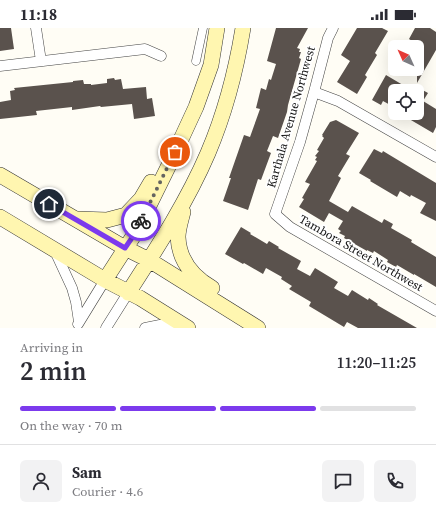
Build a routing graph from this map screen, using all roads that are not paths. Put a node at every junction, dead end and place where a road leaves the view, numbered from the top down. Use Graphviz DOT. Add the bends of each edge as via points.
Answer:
graph roads {
  1 [pos="36,28"];
  2 [pos="203,28"];
  3 [pos="218,28"];
  4 [pos="243,28"];
  5 [pos="333,28"];
  6 [pos="162,56"];
  7 [pos="41,61"];
  8 [pos="196,61"];
  9 [pos="0,66"];
  10 [pos="314,92"];
  11 [pos="179,143"];
  12 [pos="436,157"];
  13 [pos="0,175"];
  14 [pos="186,198"];
  15 [pos="275,214"];
  16 [pos="0,217"];
  17 [pos="76,219"];
  18 [pos="125,248"];
  19 [pos="54,249"];
  20 [pos="149,260"];
  21 [pos="105,280"];
  22 [pos="128,293"];
  23 [pos="436,311"];
  24 [pos="77,325"];
  25 [pos="185,326"];
  26 [pos="106,328"];
  27 [pos="145,328"];
  28 [pos="258,328"];
  29 [pos="264,328"];
  1 -- 7 [label="street"];
  2 -- 8 [label="street"];
  3 -- 11 [label="main road" via="211,65 196,107"];
  4 -- 14 [label="main road" via="226,106 208,154"];
  5 -- 10 [label="street, Karthala Avenue Northwest"];
  6 -- 7 [label="street" via="145,49"];
  7 -- 9 [label="street"];
  10 -- 12 [label="street" via="338,101"];
  10 -- 15 [label="street, Karthala Avenue Northwest"];
  11 -- 17 [label="main road" via="166,156 141,199 126,215 107,220"];
  11 -- 18 [label="main road" via="136,232"];
  13 -- 17 [label="main road"];
  14 -- 20 [label="main road"];
  14 -- 29 [label="main road" via="178,236 183,258 194,276 259,318"];
  15 -- 23 [label="street, Tambora Street Northwest" via="290,227"];
  16 -- 19 [label="main road"];
  17 -- 18 [label="main road"];
  18 -- 20 [label="main road"];
  18 -- 21 [label="main road"];
  19 -- 21 [label="main road"];
  19 -- 24 [label="street" via="70,282 76,302"];
  20 -- 22 [label="main road"];
  20 -- 28 [label="main road"];
  21 -- 22 [label="main road"];
  21 -- 24 [label="street"];
  22 -- 25 [label="main road"];
  22 -- 26 [label="street"];
  25 -- 27 [label="street" via="160,325"];
}
